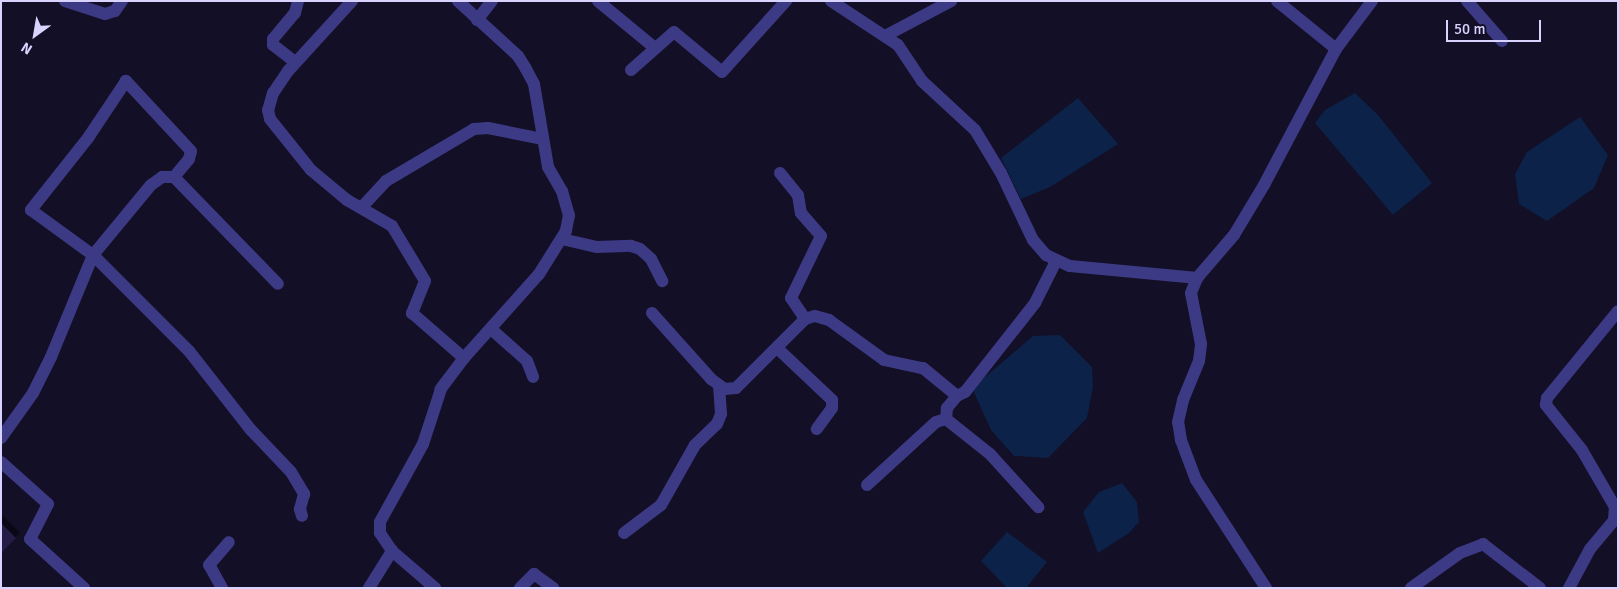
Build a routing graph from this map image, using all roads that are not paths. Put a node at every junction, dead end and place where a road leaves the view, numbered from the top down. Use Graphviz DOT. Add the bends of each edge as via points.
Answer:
graph roads {
  1 [pos="65,1"];
  2 [pos="122,1"];
  3 [pos="298,1"];
  4 [pos="352,1"];
  5 [pos="458,1"];
  6 [pos="492,1"];
  7 [pos="598,1"];
  8 [pos="786,1"];
  9 [pos="831,1"];
  10 [pos="951,1"];
  11 [pos="1277,1"];
  12 [pos="1372,1"];
  13 [pos="1467,1"];
  14 [pos="478,20"];
  15 [pos="885,36"];
  16 [pos="1502,41"];
  17 [pos="655,48"];
  18 [pos="1336,48"];
  19 [pos="295,62"];
  20 [pos="632,70"];
  21 [pos="542,139"];
  22 [pos="780,173"];
  23 [pos="174,177"];
  24 [pos="361,208"];
  25 [pos="562,239"];
  26 [pos="93,255"];
  27 [pos="1056,261"];
  28 [pos="1197,278"];
  29 [pos="662,281"];
  30 [pos="278,284"];
  31 [pos="1618,311"];
  32 [pos="652,313"];
  33 [pos="806,319"];
  34 [pos="491,329"];
  35 [pos="777,348"];
  36 [pos="464,358"];
  37 [pos="533,377"];
  38 [pos="719,385"];
  39 [pos="957,396"];
  40 [pos="946,419"];
  41 [pos="817,429"];
  42 [pos="1,438"];
  43 [pos="1,462"];
  44 [pos="867,485"];
  45 [pos="1038,506"];
  46 [pos="302,516"];
  47 [pos="1616,518"];
  48 [pos="624,533"];
  49 [pos="228,542"];
  50 [pos="392,551"];
  51 [pos="84,588"];
  52 [pos="222,588"];
  53 [pos="369,588"];
  54 [pos="435,588"];
  55 [pos="520,588"];
  56 [pos="553,588"];
  57 [pos="1266,588"];
  58 [pos="1411,588"];
  59 [pos="1540,588"];
  60 [pos="1569,588"];
  1 -- 2 [label="street" via="105,14 116,11"];
  3 -- 19 [label="street" via="295,13 273,39 273,45"];
  4 -- 19 [label="street"];
  5 -- 14 [label="street"];
  6 -- 14 [label="street"];
  7 -- 17 [label="street"];
  8 -- 17 [label="street" via="722,72 674,32"];
  9 -- 15 [label="street"];
  10 -- 15 [label="street"];
  11 -- 18 [label="street"];
  12 -- 18 [label="street"];
  13 -- 16 [label="street"];
  14 -- 21 [label="street" via="518,56 526,69 534,84"];
  15 -- 27 [label="street" via="905,52 922,81 962,114 979,135 1033,240"];
  17 -- 20 [label="street"];
  18 -- 28 [label="street" via="1254,202 1234,235"];
  19 -- 24 [label="street" via="268,103 270,119 311,170"];
  21 -- 24 [label="street" via="488,128 474,129 386,181"];
  21 -- 25 [label="street" via="548,167 567,203 569,215"];
  22 -- 33 [label="street" via="798,195 802,213 821,236 791,298"];
  23 -- 26 [label="street" via="162,177 151,185"];
  23 -- 26 [label="street" via="189,159 191,151 131,84 124,82 88,138 31,210"];
  23 -- 30 [label="street"];
  24 -- 36 [label="street" via="392,226 422,272 423,290 412,309 416,320"];
  25 -- 29 [label="street" via="597,248 631,246 640,249 651,259"];
  25 -- 34 [label="street" via="539,274"];
  26 -- 42 [label="street" via="51,357 32,393"];
  26 -- 46 [label="street" via="190,351 256,437 291,472 304,494 300,510"];
  27 -- 28 [label="street" via="1070,266"];
  27 -- 39 [label="street" via="1035,303 965,392"];
  28 -- 57 [label="street" via="1192,304 1201,344 1199,361 1182,400 1178,422 1181,440 1196,480"];
  31 -- 47 [label="street" via="1548,398 1546,405 1582,450 1615,506"];
  32 -- 38 [label="street"];
  33 -- 35 [label="street"];
  33 -- 39 [label="street" via="822,317 884,360 923,368"];
  34 -- 36 [label="street"];
  34 -- 37 [label="street" via="527,360"];
  35 -- 38 [label="street" via="736,388 732,390"];
  35 -- 41 [label="street" via="832,400 832,408"];
  36 -- 50 [label="street" via="441,389 423,444 380,522 380,533"];
  38 -- 48 [label="street" via="721,414 716,424 695,446 661,505"];
  39 -- 40 [label="street" via="947,408"];
  40 -- 44 [label="street" via="936,422"];
  40 -- 45 [label="street" via="990,454"];
  43 -- 51 [label="street" via="48,504 30,539"];
  47 -- 60 [label="street" via="1590,550"];
  49 -- 52 [label="street" via="209,565"];
  50 -- 53 [label="street"];
  50 -- 54 [label="street"];
  55 -- 56 [label="street" via="534,574"];
  58 -- 59 [label="street" via="1460,552 1483,544"];
}
